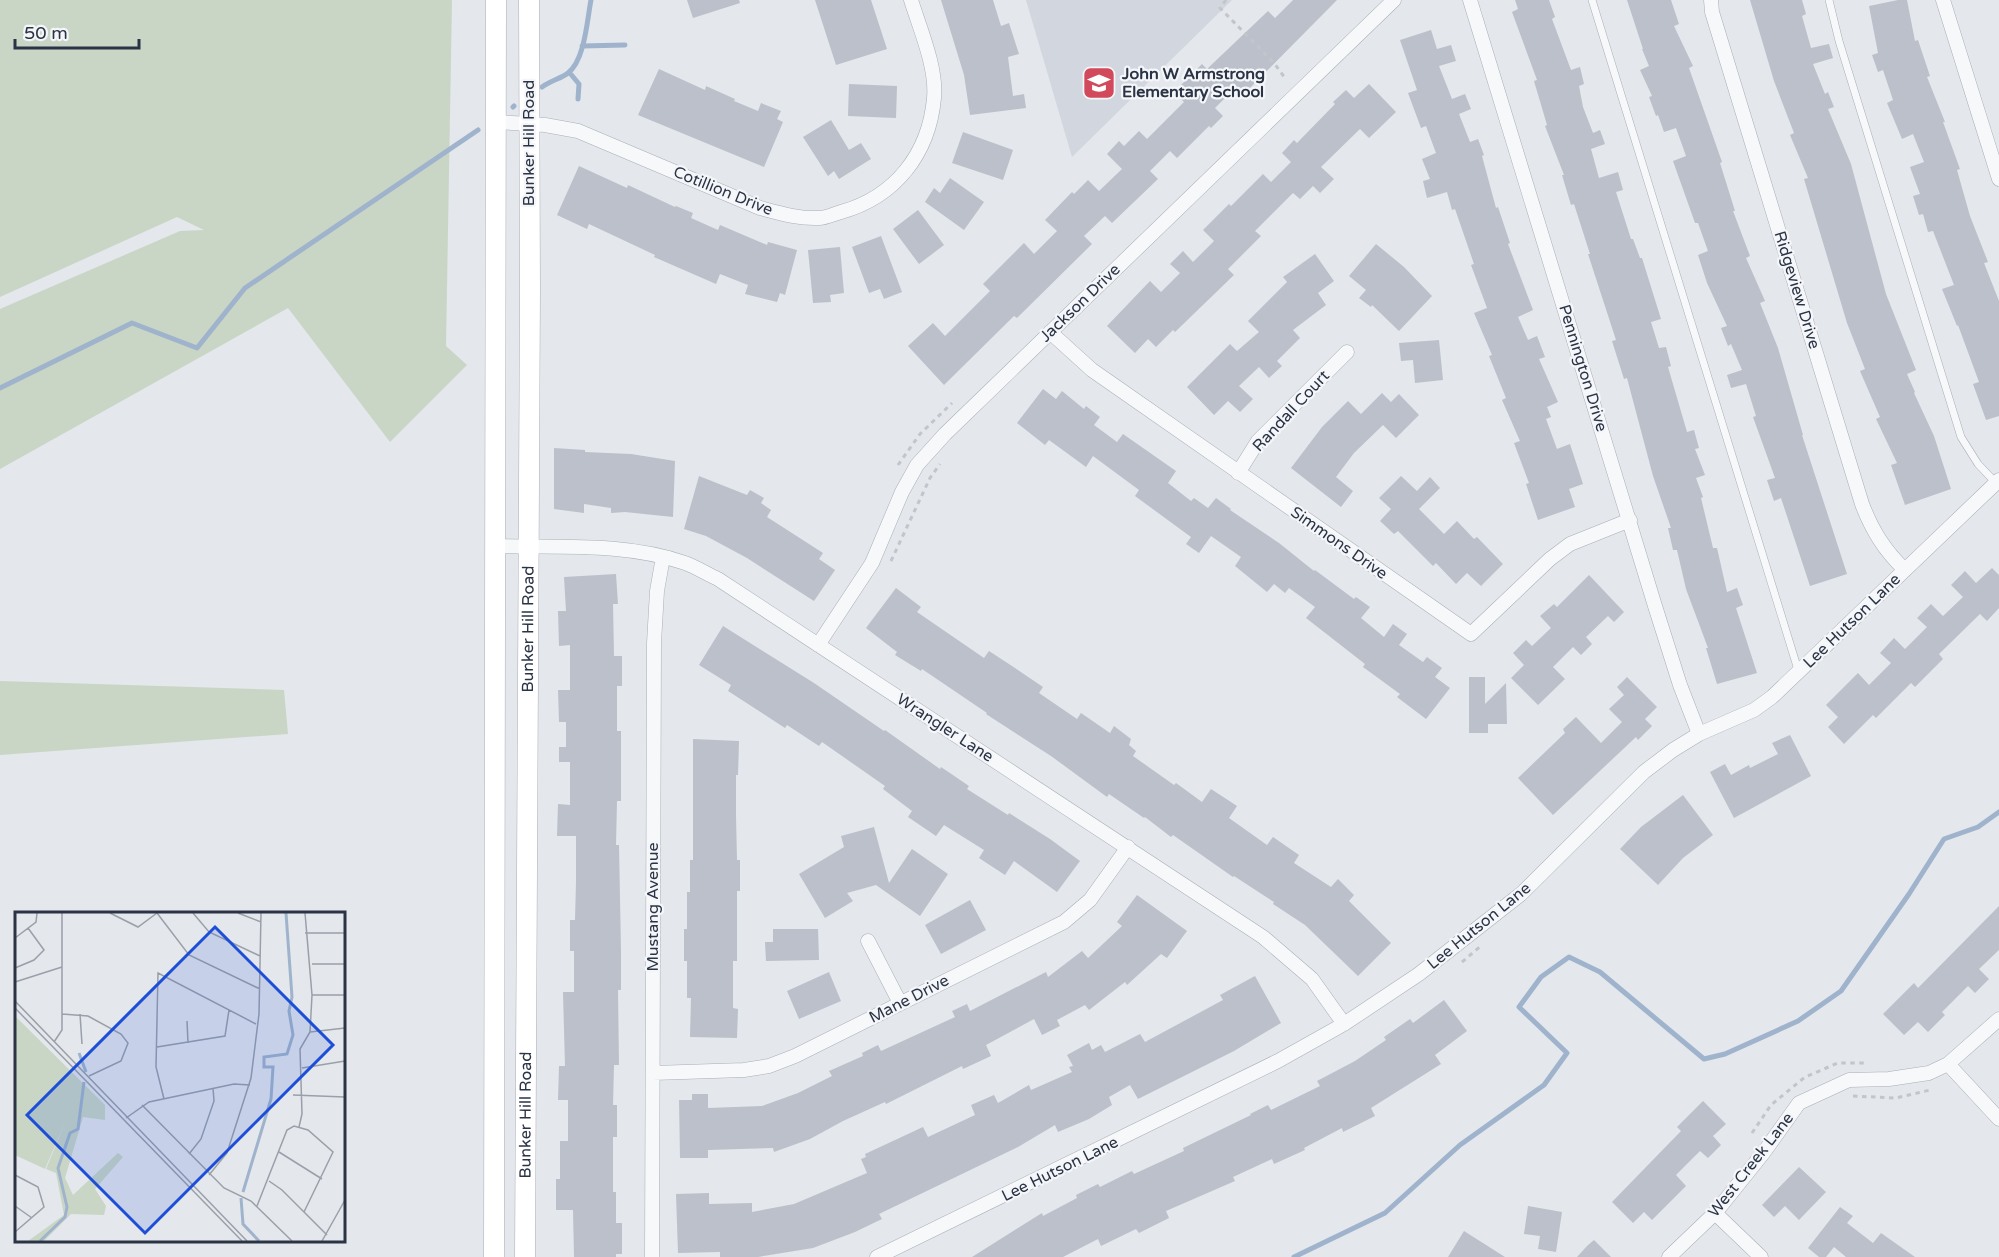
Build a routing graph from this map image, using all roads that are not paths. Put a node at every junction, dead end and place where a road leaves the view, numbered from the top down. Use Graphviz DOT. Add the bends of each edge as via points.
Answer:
graph roads {
  1 [pos="496,0"];
  2 [pos="529,0"];
  3 [pos="912,0"];
  4 [pos="1394,0"];
  5 [pos="1470,0"];
  6 [pos="1592,0"];
  7 [pos="1711,0"];
  8 [pos="1829,0"];
  9 [pos="1943,0"];
  10 [pos="496,122"];
  11 [pos="528,124"];
  12 [pos="1999,179"];
  13 [pos="1050,332"];
  14 [pos="1347,352"];
  15 [pos="1238,472"];
  16 [pos="1998,482"];
  17 [pos="1630,520"];
  18 [pos="496,546"];
  19 [pos="527,547"];
  20 [pos="663,557"];
  21 [pos="1905,570"];
  22 [pos="818,645"];
  23 [pos="1799,672"];
  24 [pos="1700,734"];
  25 [pos="1128,847"];
  26 [pos="868,941"];
  27 [pos="900,1003"];
  28 [pos="1999,1018"];
  29 [pos="1344,1024"];
  30 [pos="1948,1064"];
  31 [pos="653,1073"];
  32 [pos="1999,1119"];
  33 [pos="1715,1213"];
  34 [pos="494,1257"];
  35 [pos="525,1257"];
  36 [pos="652,1257"];
  37 [pos="877,1257"];
  38 [pos="1669,1257"];
  39 [pos="1761,1257"];
  1 -- 10 [label="main road, Bunker Hill Road"];
  2 -- 11 [label="main road, Bunker Hill Road"];
  3 -- 11 [label="street, Cotillion Drive" via="932,73 934,98 927,131 918,155 900,178 874,199 849,210 820,218 789,216 760,208 578,131"];
  4 -- 13 [label="street, Jackson Drive"];
  5 -- 17 [label="street, Pennington Drive"];
  6 -- 23 [label="lane"];
  7 -- 21 [label="street, Ridgeview Drive" via="1862,504 1880,541"];
  8 -- 16 [label="lane" via="1961,437 1978,464"];
  9 -- 12 [label="street"];
  10 -- 11 [label="street, Cotillion Drive"];
  10 -- 18 [label="main road, Bunker Hill Road"];
  11 -- 19 [label="main road, Bunker Hill Road"];
  13 -- 15 [label="street, Simmons Drive" via="1092,370"];
  13 -- 22 [label="street, Jackson Drive" via="917,465 872,563"];
  14 -- 15 [label="street, Randall Court" via="1258,441"];
  15 -- 17 [label="street, Simmons Drive" via="1471,634 1569,544"];
  16 -- 21 [label="street, Lee Hutson Lane"];
  17 -- 24 [label="street, Pennington Drive" via="1680,686"];
  18 -- 19 [label="street, Wrangler Lane"];
  18 -- 34 [label="main road, Bunker Hill Road"];
  19 -- 20 [label="street, Wrangler Lane" via="617,549"];
  19 -- 35 [label="main road, Bunker Hill Road"];
  20 -- 22 [label="street, Wrangler Lane" via="718,579"];
  20 -- 31 [label="street, Mustang Avenue" via="654,643"];
  21 -- 23 [label="street, Lee Hutson Lane"];
  22 -- 25 [label="street, Wrangler Lane"];
  23 -- 24 [label="street, Lee Hutson Lane" via="1754,710"];
  24 -- 29 [label="street, Lee Hutson Lane" via="1644,772 1521,894 1419,974"];
  25 -- 27 [label="street, Mane Drive" via="1090,900 1064,922"];
  25 -- 29 [label="street, Wrangler Lane" via="1285,954 1312,979"];
  26 -- 27 [label="street"];
  27 -- 31 [label="street, Mane Drive" via="770,1066"];
  28 -- 30 [label="street, West Creek Lane"];
  29 -- 37 [label="street, Lee Hutson Lane" via="1257,1071"];
  30 -- 32 [label="street"];
  30 -- 33 [label="street, West Creek Lane" via="1929,1073 1849,1080 1798,1103"];
  31 -- 36 [label="street, Mustang Avenue"];
  33 -- 38 [label="street, West Creek Lane"];
  33 -- 39 [label="street"];
}
